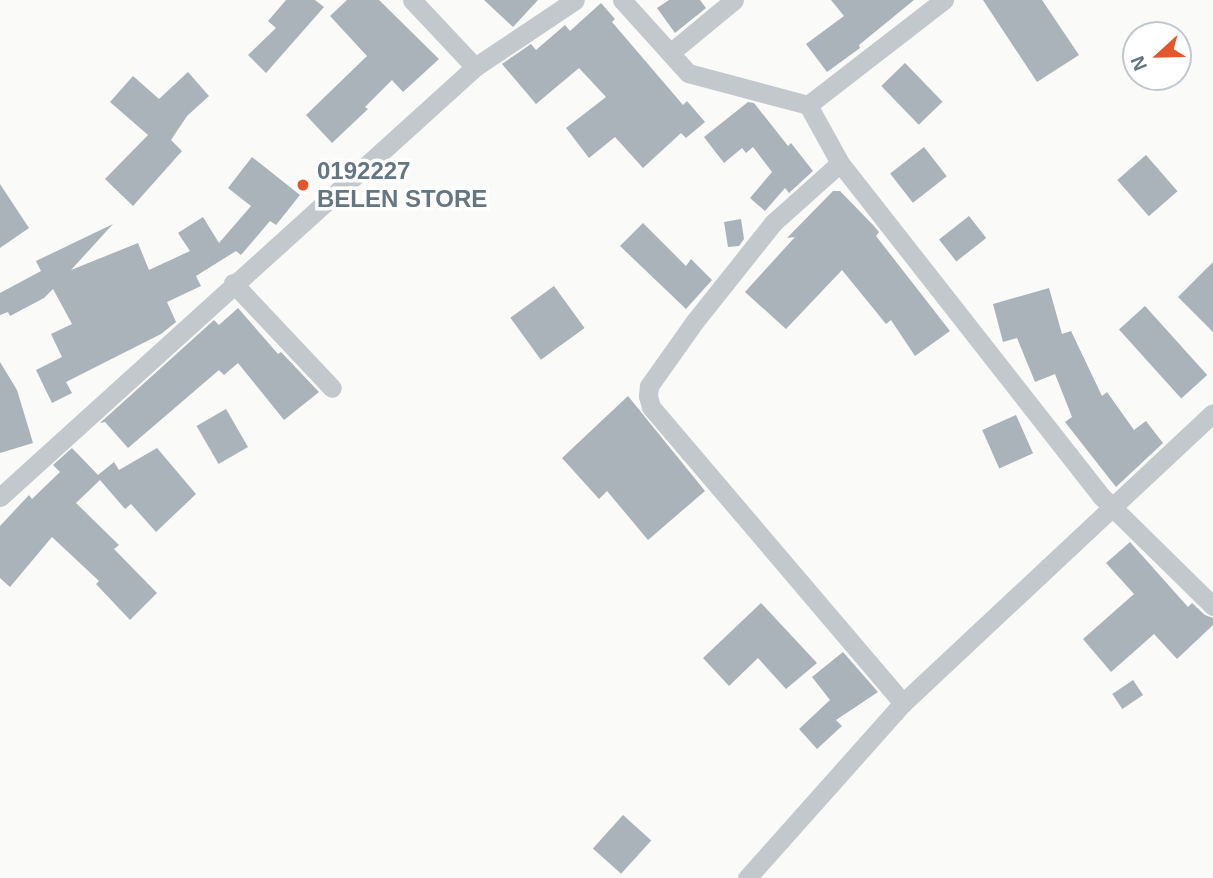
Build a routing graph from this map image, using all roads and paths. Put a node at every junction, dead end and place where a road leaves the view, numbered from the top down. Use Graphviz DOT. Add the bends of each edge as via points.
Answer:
graph roads {
  1 [pos="412,0"];
  2 [pos="575,0"];
  3 [pos="622,0"];
  4 [pos="734,0"];
  5 [pos="944,0"];
  6 [pos="670,53"];
  7 [pos="475,67"];
  8 [pos="808,105"];
  9 [pos="840,163"];
  10 [pos="233,283"];
  11 [pos="332,388"];
  12 [pos="1213,413"];
  13 [pos="0,497"];
  14 [pos="1113,506"];
  15 [pos="1213,606"];
  16 [pos="903,703"];
  17 [pos="747,878"];
  1 -- 7 [label="street"];
  2 -- 7 [label="street"];
  3 -- 6 [label="street"];
  4 -- 6 [label="street"];
  5 -- 8 [label="street"];
  6 -- 8 [label="street" via="688,73"];
  7 -- 10 [label="street"];
  8 -- 9 [label="street"];
  9 -- 14 [label="street"];
  9 -- 16 [label="street" via="773,223 695,321 649,386 648,396 651,408"];
  10 -- 11 [label="street"];
  10 -- 13 [label="street"];
  12 -- 14 [label="street"];
  14 -- 15 [label="street"];
  14 -- 16 [label="street"];
  16 -- 17 [label="street"];
}
